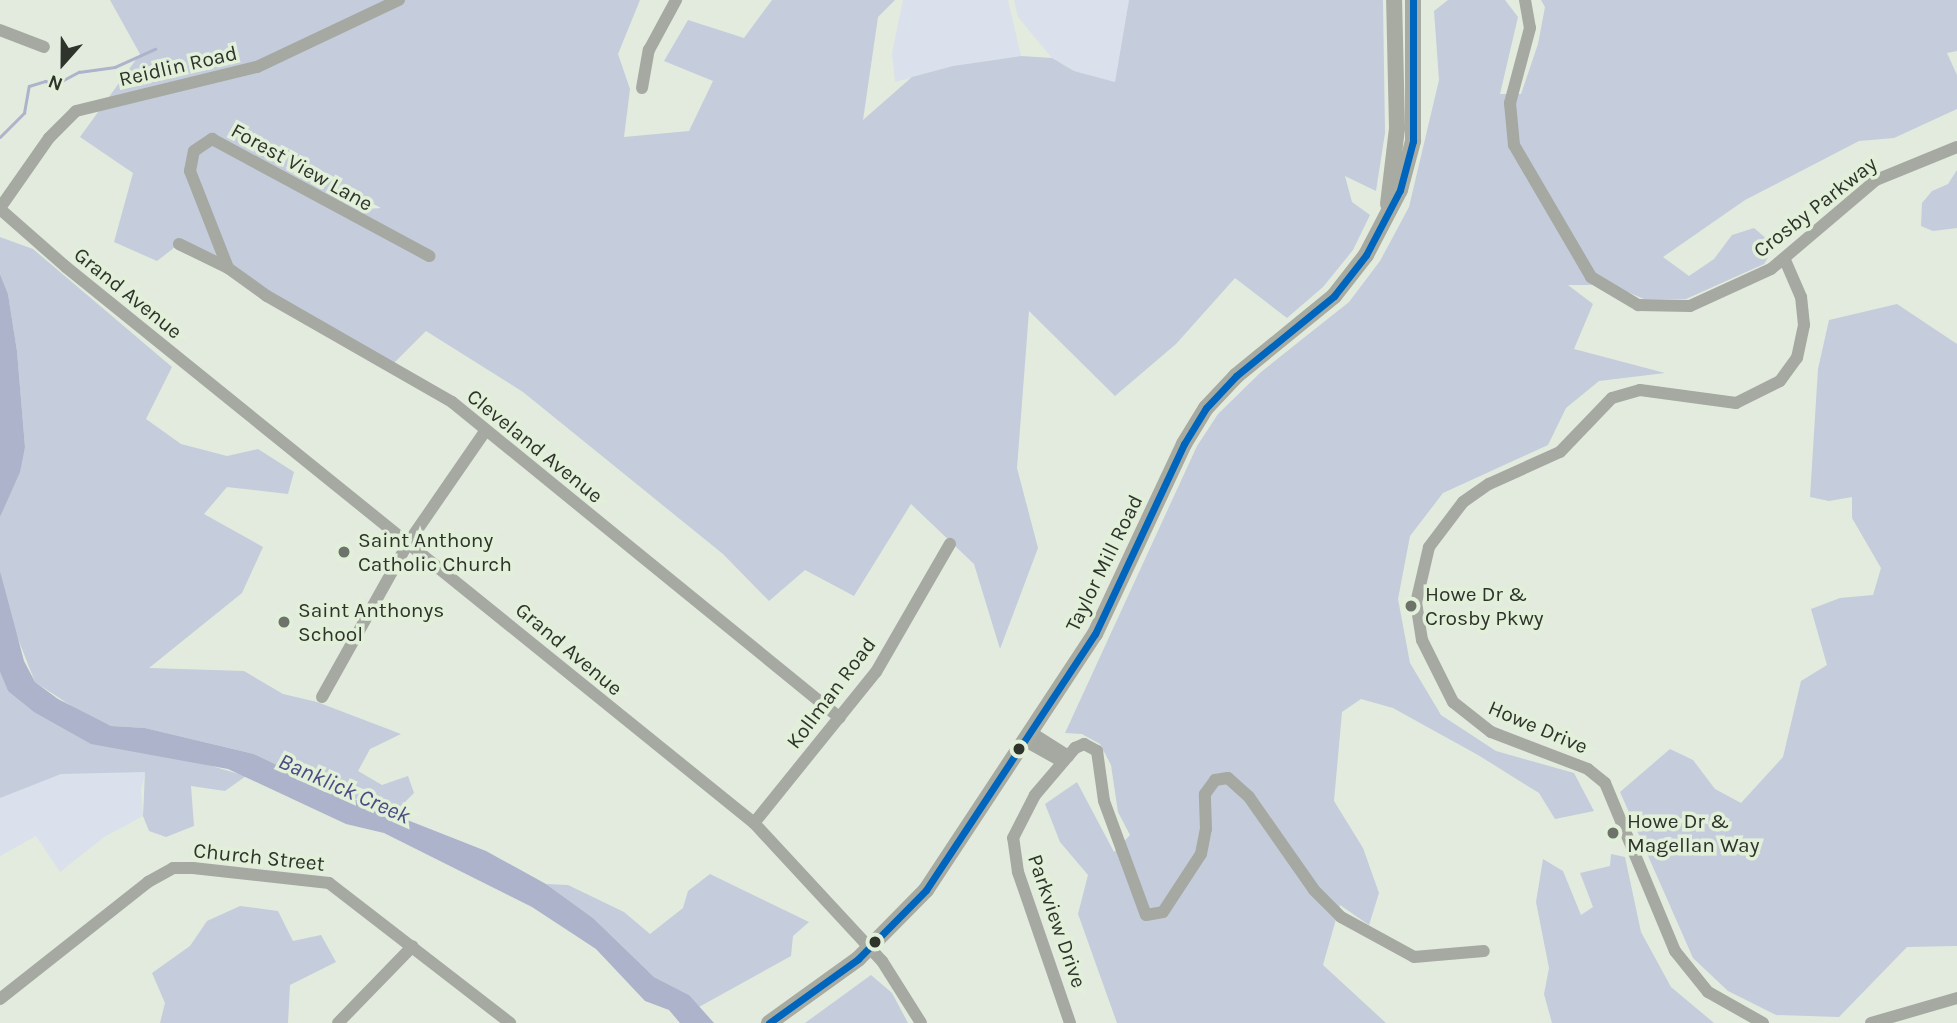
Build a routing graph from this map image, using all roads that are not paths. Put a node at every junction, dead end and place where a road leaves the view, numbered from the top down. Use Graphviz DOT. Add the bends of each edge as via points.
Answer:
graph roads {
  1 [pos="399,0"];
  2 [pos="676,0"];
  3 [pos="1394,0"];
  4 [pos="1413,0"];
  5 [pos="1525,0"];
  6 [pos="0,30"];
  7 [pos="44,47"];
  8 [pos="642,88"];
  9 [pos="1957,148"];
  10 [pos="0,208"];
  11 [pos="1387,210"];
  12 [pos="179,244"];
  13 [pos="429,256"];
  14 [pos="1785,260"];
  15 [pos="228,268"];
  16 [pos="486,430"];
  17 [pos="408,543"];
  18 [pos="950,544"];
  19 [pos="321,697"];
  20 [pos="840,718"];
  21 [pos="1030,737"];
  22 [pos="1066,760"];
  23 [pos="754,823"];
  24 [pos="413,946"];
  25 [pos="870,949"];
  26 [pos="1484,951"];
  27 [pos="0,999"];
  28 [pos="1957,999"];
  29 [pos="338,1023"];
  30 [pos="510,1023"];
  31 [pos="769,1023"];
  32 [pos="921,1023"];
  33 [pos="1070,1023"];
  34 [pos="1763,1023"];
  35 [pos="1871,1023"];
  1 -- 10 [label="street, Reidlin Road" via="257,67 76,111 49,138"];
  2 -- 8 [label="street" via="649,50"];
  3 -- 11 [label="main road, Taylor Mill Road" via="1397,128"];
  4 -- 11 [label="main road, Taylor Mill Road" via="1413,141 1400,190"];
  5 -- 14 [label="street, Crosby Parkway" via="1530,28 1510,103 1514,145 1591,277 1638,305 1679,308 1709,299"];
  6 -- 7 [label="street"];
  9 -- 14 [label="street, Crosby Parkway" via="1876,180"];
  10 -- 17 [label="street, Grand Avenue"];
  11 -- 21 [label="main road, Taylor Mill Road" via="1349,280 1236,376 1206,408 1184,444 1095,634"];
  12 -- 15 [label="street, Cleveland Avenue"];
  13 -- 15 [label="street, Forest View Lane" via="212,139 194,151 190,171"];
  14 -- 34 [label="street, Howe Drive" via="1801,297 1804,325 1797,358 1780,381 1736,403 1640,390 1612,398 1560,453 1489,484 1463,502 1429,547 1416,603 1422,639 1453,702 1491,732 1577,764 1605,783 1675,951 1708,992"];
  15 -- 16 [label="street, Cleveland Avenue" via="267,296 412,376"];
  16 -- 17 [label="street"];
  16 -- 20 [label="street, Cleveland Avenue"];
  17 -- 19 [label="street"];
  17 -- 23 [label="street, Grand Avenue"];
  18 -- 20 [label="street, Kollman Road" via="876,672"];
  20 -- 23 [label="street, Kollman Road"];
  21 -- 22 [label="street"];
  21 -- 25 [label="main road, Taylor Mill Road" via="926,890"];
  22 -- 26 [label="street" via="1084,744 1097,751 1104,801 1146,915 1163,912 1200,854 1206,829 1205,794 1215,780 1228,778 1249,797 1314,890 1341,917 1414,957"];
  22 -- 33 [label="street, Parkview Drive" via="1025,810 1013,838 1018,871"];
  23 -- 25 [label="street, Grand Avenue"];
  24 -- 27 [label="street, Church Street" via="320,879 173,868 148,882"];
  24 -- 29 [label="street"];
  24 -- 30 [label="street, Church Street"];
  25 -- 31 [label="main road, Taylor Mill Road"];
  25 -- 32 [label="street, Grand Avenue" via="903,989"];
  28 -- 35 [label="street"];
}
